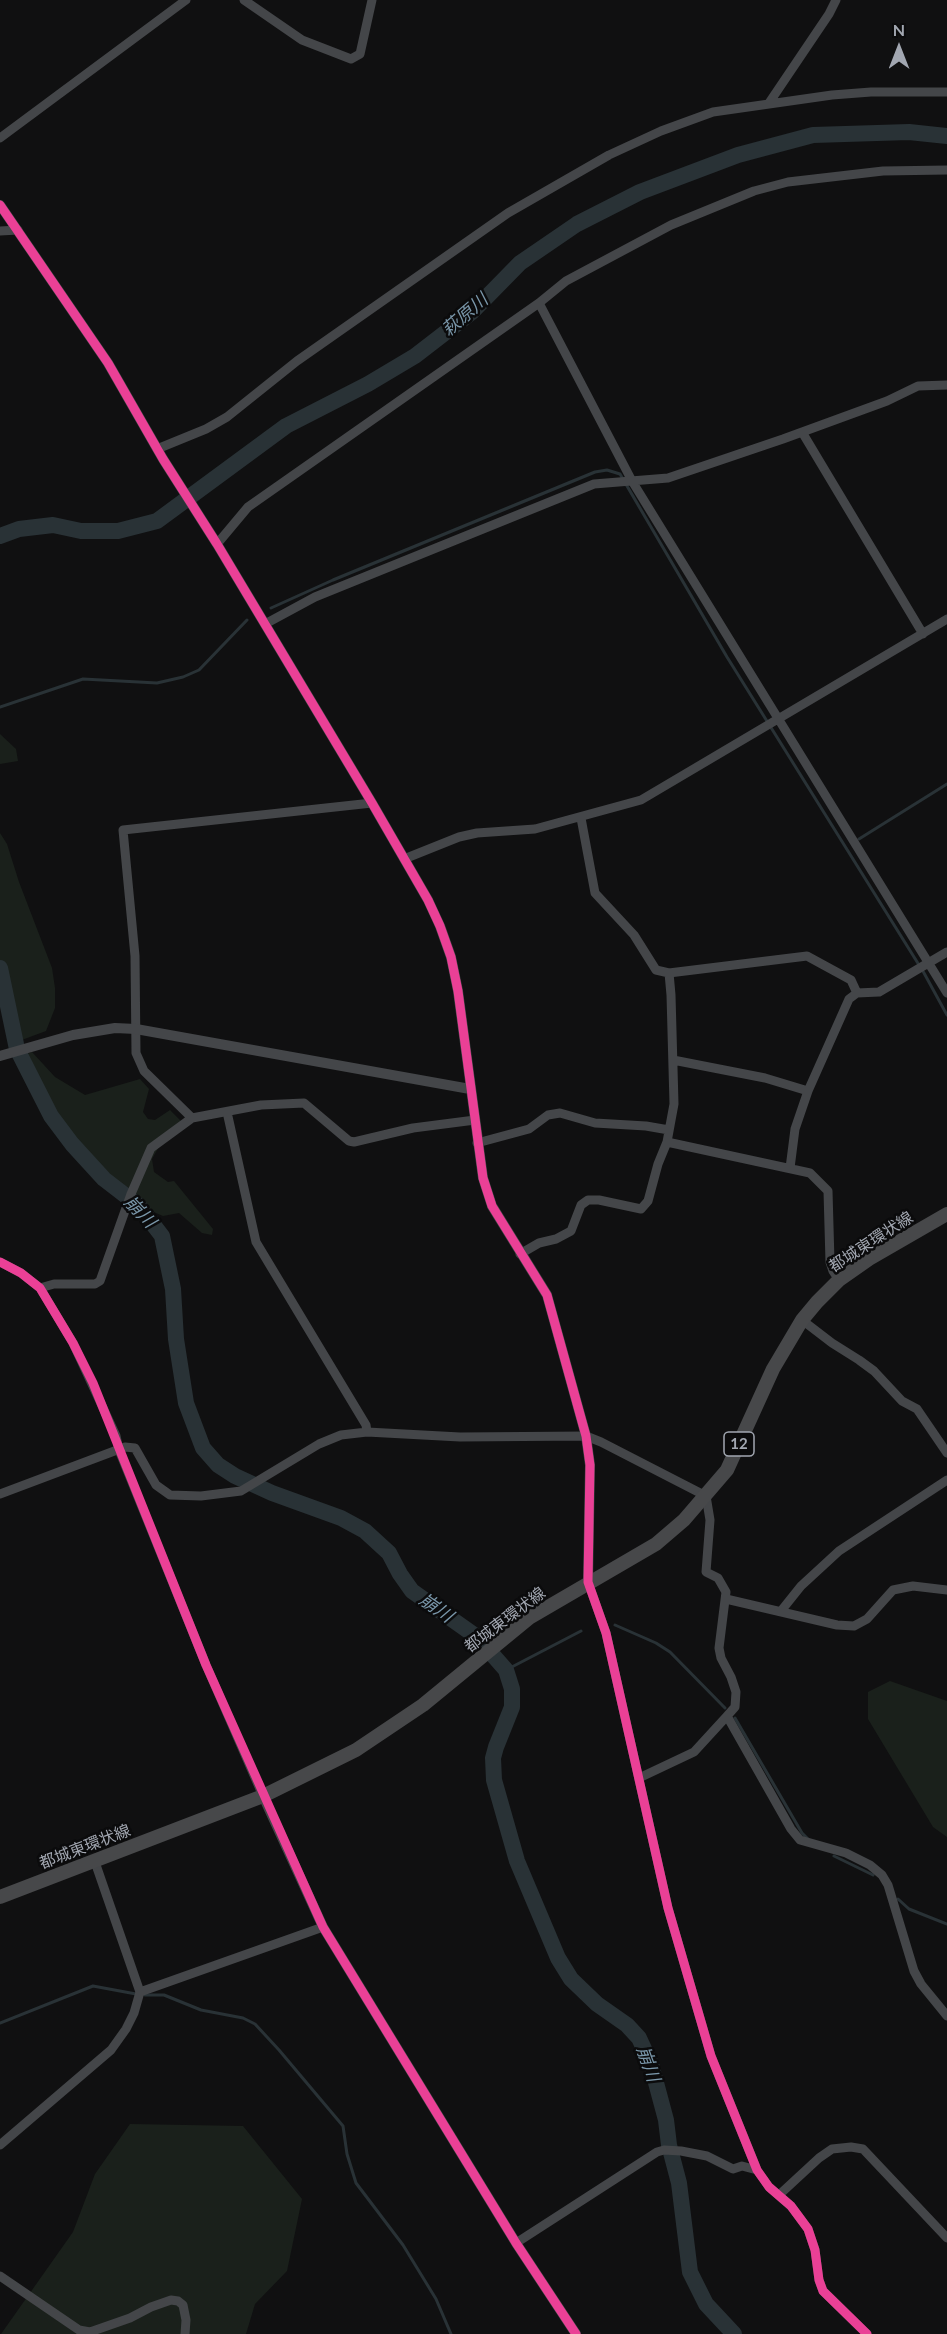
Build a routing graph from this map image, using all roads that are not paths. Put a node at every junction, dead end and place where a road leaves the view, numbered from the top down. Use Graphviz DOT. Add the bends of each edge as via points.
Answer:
graph roads {
  1 [pos="186,0"];
  2 [pos="244,0"];
  3 [pos="372,0"];
  4 [pos="836,0"];
  5 [pos="947,92"];
  6 [pos="769,104"];
  7 [pos="0,138"];
  8 [pos="947,170"];
  9 [pos="0,205"];
  10 [pos="18,230"];
  11 [pos="0,231"];
  12 [pos="539,303"];
  13 [pos="947,385"];
  14 [pos="802,432"];
  15 [pos="160,454"];
  16 [pos="632,481"];
  17 [pos="217,544"];
  18 [pos="947,619"];
  19 [pos="265,624"];
  20 [pos="922,634"];
  21 [pos="779,720"];
  22 [pos="372,803"];
  23 [pos="581,818"];
  24 [pos="404,859"];
  25 [pos="947,952"];
  26 [pos="928,964"];
  27 [pos="669,973"];
  28 [pos="857,993"];
  29 [pos="947,993"];
  30 [pos="136,1029"];
  31 [pos="1,1056"];
  32 [pos="673,1060"];
  33 [pos="470,1089"];
  34 [pos="808,1091"];
  35 [pos="227,1112"];
  36 [pos="192,1118"];
  37 [pos="475,1120"];
  38 [pos="669,1130"];
  39 [pos="667,1142"];
  40 [pos="477,1143"];
  41 [pos="790,1167"];
  42 [pos="947,1214"];
  43 [pos="520,1254"];
  44 [pos="0,1262"];
  45 [pos="839,1280"];
  46 [pos="40,1288"];
  47 [pos="802,1320"];
  48 [pos="367,1432"];
  49 [pos="586,1436"];
  50 [pos="119,1450"];
  51 [pos="947,1453"];
  52 [pos="947,1480"];
  53 [pos="0,1494"];
  54 [pos="706,1496"];
  55 [pos="588,1582"];
  56 [pos="947,1590"];
  57 [pos="726,1599"];
  58 [pos="781,1611"];
  59 [pos="727,1716"];
  60 [pos="639,1778"];
  61 [pos="263,1796"];
  62 [pos="94,1862"];
  63 [pos="0,1897"];
  64 [pos="323,1927"];
  65 [pos="140,1992"];
  66 [pos="943,2004"];
  67 [pos="947,2016"];
  68 [pos="0,2145"];
  69 [pos="758,2170"];
  70 [pos="779,2195"];
  71 [pos="947,2238"];
  72 [pos="516,2243"];
  73 [pos="0,2276"];
  74 [pos="185,2334"];
  75 [pos="576,2334"];
  76 [pos="867,2334"];
  1 -- 7 [label="street"];
  2 -- 3 [label="street" via="302,40 351,59 360,54"];
  4 -- 6 [label="street"];
  5 -- 6 [label="street" via="871,92"];
  6 -- 15 [label="street" via="713,112 661,130 559,183 508,213 370,309 227,417"];
  8 -- 12 [label="street" via="873,172 788,182 754,191 661,230 566,281"];
  9 -- 10 [label="street"];
  10 -- 11 [label="street"];
  10 -- 15 [label="street" via="108,363"];
  12 -- 16 [label="street"];
  12 -- 17 [label="street" via="248,507"];
  13 -- 14 [label="street" via="918,386"];
  14 -- 16 [label="street" via="668,478"];
  14 -- 20 [label="street"];
  15 -- 17 [label="street"];
  16 -- 19 [label="street" via="594,484 315,597"];
  16 -- 21 [label="street"];
  17 -- 19 [label="street"];
  18 -- 20 [label="street"];
  19 -- 22 [label="street"];
  20 -- 21 [label="street"];
  21 -- 23 [label="street" via="640,801"];
  21 -- 26 [label="street"];
  22 -- 24 [label="street"];
  22 -- 30 [label="street" via="123,830 135,956"];
  23 -- 24 [label="street" via="535,829 477,832"];
  23 -- 27 [label="street" via="595,893 634,934 656,970"];
  24 -- 33 [label="street" via="428,900 451,957"];
  25 -- 26 [label="street"];
  26 -- 28 [label="street" via="879,992"];
  26 -- 29 [label="street"];
  27 -- 28 [label="street" via="807,956 851,980"];
  27 -- 32 [label="street"];
  28 -- 34 [label="street" via="849,999"];
  30 -- 31 [label="street" via="94,1031"];
  30 -- 33 [label="street"];
  30 -- 36 [label="street" via="136,1053 144,1071"];
  32 -- 34 [label="street" via="765,1078"];
  32 -- 38 [label="street" via="674,1104"];
  33 -- 37 [label="street"];
  34 -- 41 [label="street" via="795,1129"];
  35 -- 36 [label="street"];
  35 -- 37 [label="street" via="304,1103 354,1142 413,1128"];
  35 -- 48 [label="street" via="256,1242"];
  36 -- 46 [label="street" via="151,1148 100,1281"];
  37 -- 40 [label="street"];
  38 -- 39 [label="street"];
  38 -- 40 [label="street" via="595,1123 560,1113 548,1115 529,1130"];
  39 -- 41 [label="street"];
  39 -- 43 [label="street" via="648,1201 641,1209 588,1200 581,1205 571,1231"];
  40 -- 43 [label="street" via="492,1206"];
  41 -- 45 [label="street" via="810,1173 828,1191 830,1262"];
  42 -- 45 [label="main road, 都城東環状線 / 12"];
  43 -- 49 [label="street" via="552,1308"];
  44 -- 46 [label="street"];
  45 -- 47 [label="main road, 都城東環状線 / 12"];
  46 -- 50 [label="street" via="83,1363"];
  47 -- 51 [label="street" via="860,1360 902,1401 917,1409"];
  47 -- 54 [label="main road, 都城東環状線 / 12" via="773,1369 727,1470"];
  48 -- 49 [label="street" via="460,1437"];
  48 -- 50 [label="street" via="341,1435 319,1444 241,1491 201,1496 170,1495 156,1485 135,1448"];
  49 -- 54 [label="street"];
  49 -- 55 [label="street" via="590,1466"];
  50 -- 53 [label="street"];
  50 -- 61 [label="street"];
  52 -- 58 [label="street" via="839,1551"];
  54 -- 55 [label="main road, 都城東環状線 / 12" via="656,1544"];
  54 -- 57 [label="street" via="710,1520 706,1572 723,1584"];
  55 -- 60 [label="street" via="606,1633"];
  55 -- 61 [label="main road, 都城東環状線 / 12" via="529,1618 389,1730"];
  56 -- 58 [label="street" via="913,1586 893,1590 867,1619 854,1626"];
  57 -- 58 [label="street"];
  57 -- 59 [label="street" via="719,1648 736,1692 735,1707"];
  59 -- 60 [label="street" via="694,1752"];
  59 -- 66 [label="street" via="800,1840 846,1853 882,1875 914,1971 921,1984"];
  60 -- 69 [label="street" via="657,1866 711,2056"];
  61 -- 62 [label="main road, 都城東環状線 / 12"];
  61 -- 64 [label="street"];
  62 -- 63 [label="main road, 都城東環状線 / 12"];
  62 -- 65 [label="street"];
  64 -- 65 [label="street"];
  64 -- 72 [label="street"];
  65 -- 68 [label="street" via="126,2030 111,2050"];
  66 -- 67 [label="street"];
  69 -- 70 [label="street"];
  69 -- 72 [label="street" via="742,2166 733,2169 707,2156 681,2151 657,2152"];
  70 -- 71 [label="street" via="832,2149 863,2149"];
  70 -- 76 [label="street" via="802,2219 812,2238 823,2291"];
  72 -- 75 [label="street"];
  73 -- 74 [label="street" via="79,2330 90,2332 151,2307 178,2301 183,2305"];
}
